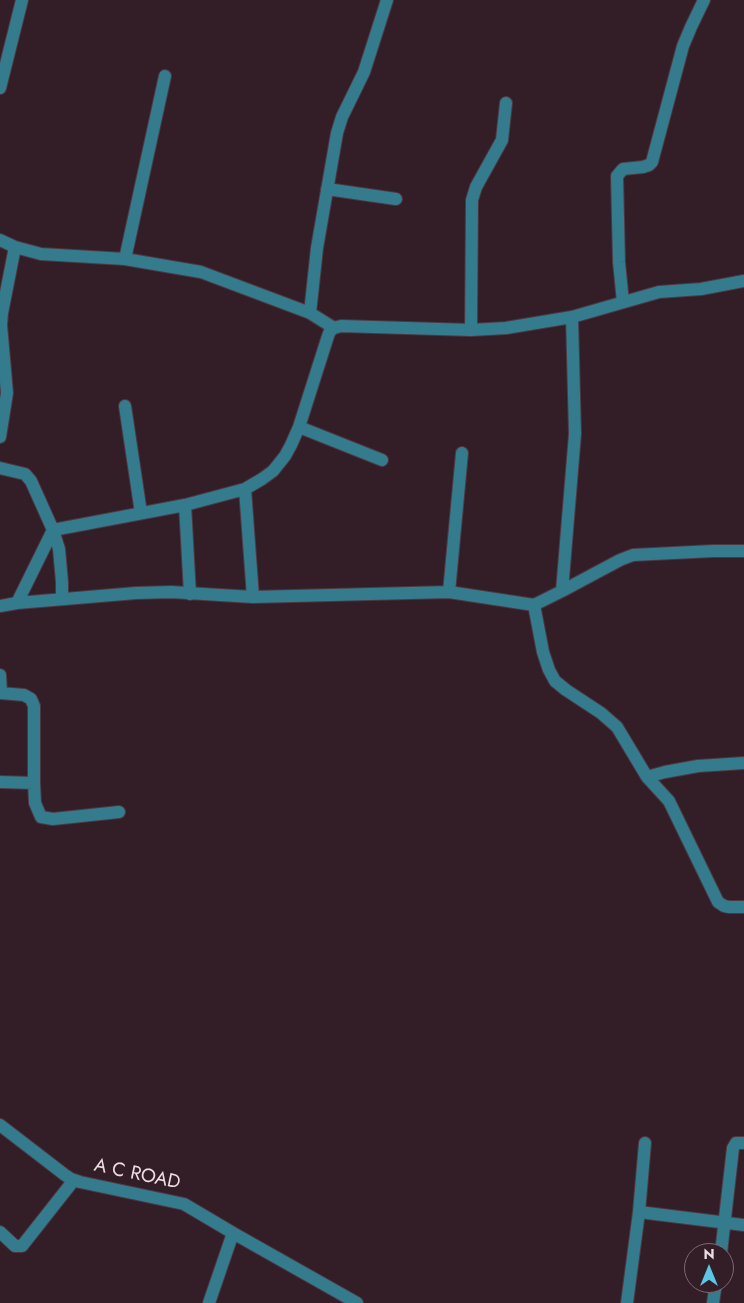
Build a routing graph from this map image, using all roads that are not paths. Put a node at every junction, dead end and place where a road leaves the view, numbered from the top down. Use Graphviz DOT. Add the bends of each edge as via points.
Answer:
graph roads {
  1 [pos="22,0"];
  2 [pos="387,0"];
  3 [pos="704,0"];
  4 [pos="165,76"];
  5 [pos="0,88"];
  6 [pos="506,103"];
  7 [pos="327,189"];
  8 [pos="396,199"];
  9 [pos="0,240"];
  10 [pos="15,247"];
  11 [pos="125,259"];
  12 [pos="744,281"];
  13 [pos="2,300"];
  14 [pos="623,302"];
  15 [pos="310,313"];
  16 [pos="572,317"];
  17 [pos="334,328"];
  18 [pos="471,330"];
  19 [pos="125,406"];
  20 [pos="300,428"];
  21 [pos="0,436"];
  22 [pos="462,453"];
  23 [pos="382,460"];
  24 [pos="0,468"];
  25 [pos="245,489"];
  26 [pos="185,505"];
  27 [pos="141,513"];
  28 [pos="54,530"];
  29 [pos="744,551"];
  30 [pos="562,591"];
  31 [pos="449,592"];
  32 [pos="190,594"];
  33 [pos="253,597"];
  34 [pos="62,599"];
  35 [pos="17,603"];
  36 [pos="534,605"];
  37 [pos="0,606"];
  38 [pos="0,675"];
  39 [pos="0,693"];
  40 [pos="744,763"];
  41 [pos="646,777"];
  42 [pos="0,782"];
  43 [pos="34,783"];
  44 [pos="119,812"];
  45 [pos="744,907"];
  46 [pos="0,1125"];
  47 [pos="645,1143"];
  48 [pos="744,1143"];
  49 [pos="74,1180"];
  50 [pos="639,1212"];
  51 [pos="725,1223"];
  52 [pos="744,1225"];
  53 [pos="0,1232"];
  54 [pos="233,1233"];
  55 [pos="722,1243"];
  56 [pos="209,1303"];
  57 [pos="357,1303"];
  58 [pos="627,1303"];
  1 -- 5 [label="street"];
  2 -- 7 [label="street" via="364,72 339,124"];
  3 -- 14 [label="street" via="683,46 652,162 623,169 617,176"];
  4 -- 11 [label="street"];
  6 -- 18 [label="street" via="502,140 472,200"];
  7 -- 8 [label="street"];
  7 -- 15 [label="street"];
  9 -- 10 [label="street"];
  10 -- 11 [label="street" via="56,256"];
  10 -- 13 [label="street"];
  11 -- 15 [label="street" via="202,272"];
  12 -- 14 [label="street" via="659,292"];
  13 -- 21 [label="street" via="7,393"];
  14 -- 16 [label="street"];
  15 -- 17 [label="street"];
  16 -- 18 [label="street"];
  16 -- 30 [label="street" via="575,434"];
  17 -- 18 [label="street"];
  17 -- 20 [label="street" via="328,336"];
  19 -- 27 [label="street"];
  20 -- 23 [label="street"];
  20 -- 25 [label="street" via="273,471"];
  22 -- 31 [label="street"];
  24 -- 28 [label="street" via="29,477"];
  25 -- 26 [label="street"];
  25 -- 33 [label="street"];
  26 -- 27 [label="street"];
  26 -- 32 [label="street"];
  27 -- 28 [label="street"];
  28 -- 34 [label="street" via="61,566"];
  28 -- 35 [label="street"];
  29 -- 30 [label="street" via="633,555"];
  30 -- 36 [label="street"];
  31 -- 33 [label="street"];
  31 -- 36 [label="street"];
  32 -- 33 [label="street"];
  32 -- 34 [label="street" via="136,593"];
  34 -- 35 [label="street"];
  35 -- 37 [label="street"];
  36 -- 41 [label="street" via="543,652 556,681 617,727"];
  38 -- 39 [label="street"];
  39 -- 43 [label="street" via="24,695 34,706"];
  40 -- 41 [label="street" via="698,766"];
  41 -- 45 [label="street" via="669,801 718,902 729,907"];
  42 -- 43 [label="street"];
  43 -- 44 [label="street" via="41,817 53,819"];
  46 -- 49 [label="street, A C ROAD"];
  47 -- 50 [label="street"];
  48 -- 51 [label="street" via="736,1143 733,1148"];
  49 -- 53 [label="street" via="22,1246 15,1246"];
  49 -- 54 [label="street, A C ROAD" via="184,1204"];
  50 -- 51 [label="street"];
  50 -- 58 [label="street"];
  51 -- 52 [label="street"];
  51 -- 55 [label="street"];
  54 -- 56 [label="street"];
  54 -- 57 [label="street, A C ROAD"];
}
